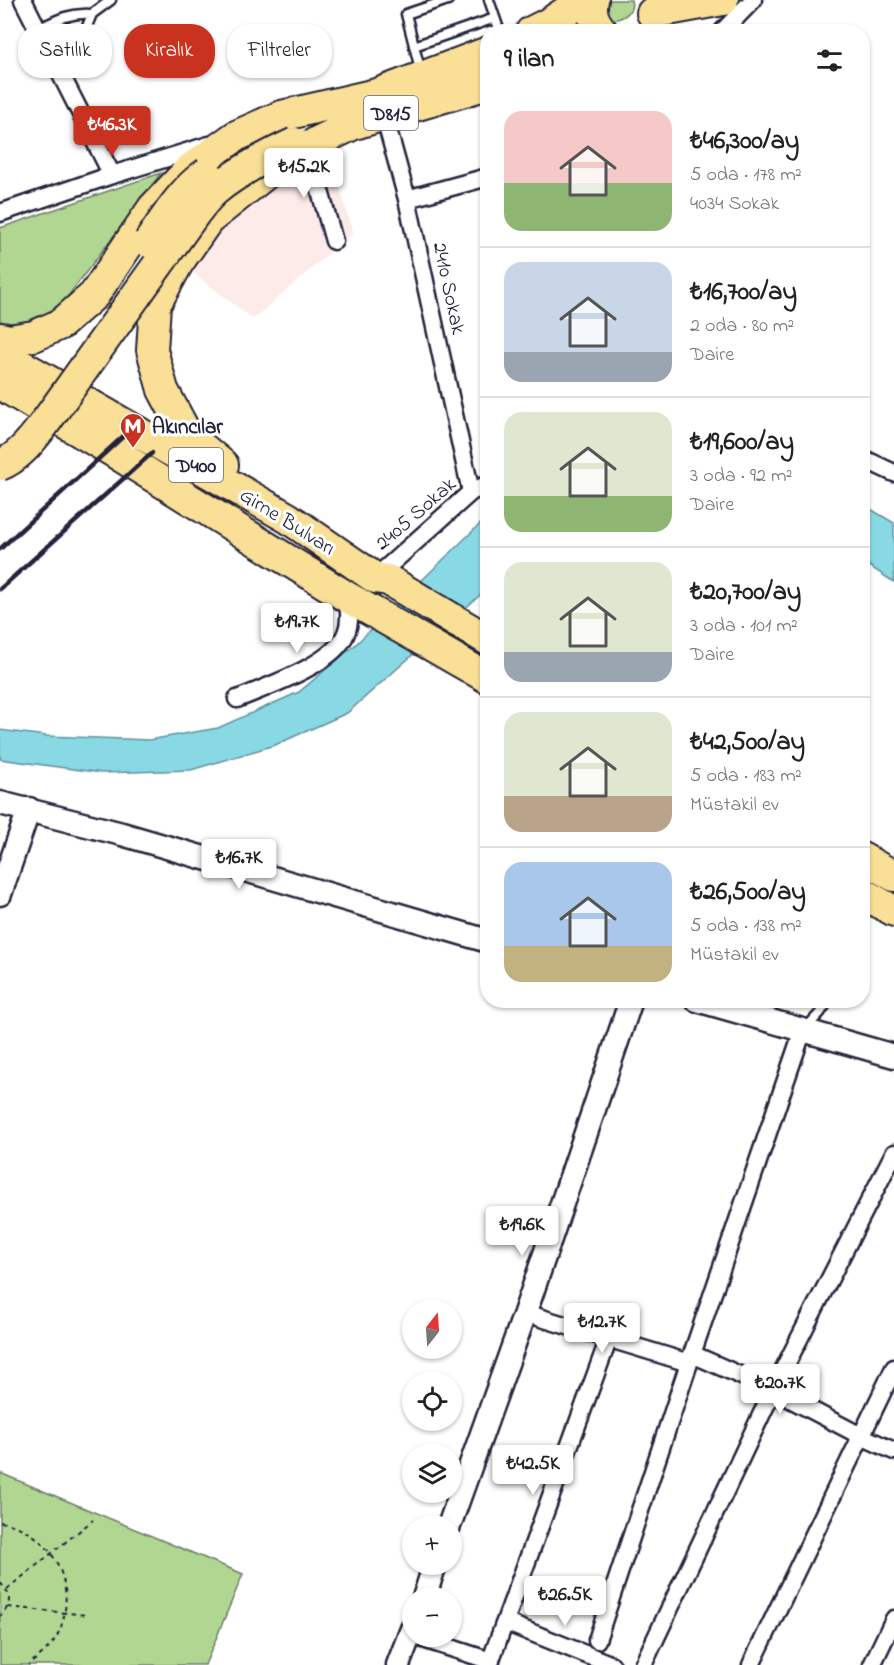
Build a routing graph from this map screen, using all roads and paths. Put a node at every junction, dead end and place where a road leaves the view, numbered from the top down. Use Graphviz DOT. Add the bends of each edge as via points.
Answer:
graph roads {
  1 [pos="22,0"];
  2 [pos="111,0"];
  3 [pos="448,0"];
  4 [pos="489,0"];
  5 [pos="584,0"];
  6 [pos="593,0"];
  7 [pos="723,0"];
  8 [pos="753,0"];
  9 [pos="101,3"];
  10 [pos="92,14"];
  11 [pos="495,18"];
  12 [pos="549,18"];
  13 [pos="649,20"];
  14 [pos="35,24"];
  15 [pos="48,24"];
  16 [pos="88,24"];
  17 [pos="497,24"];
  18 [pos="596,24"];
  19 [pos="730,24"];
  20 [pos="414,46"];
  21 [pos="480,55"];
  22 [pos="422,76"];
  23 [pos="63,78"];
  24 [pos="480,86"];
  25 [pos="373,110"];
  26 [pos="236,136"];
  27 [pos="297,140"];
  28 [pos="112,175"];
  29 [pos="480,179"];
  30 [pos="407,199"];
  31 [pos="0,213"];
  32 [pos="334,241"];
  33 [pos="0,338"];
  34 [pos="0,353"];
  35 [pos="0,384"];
  36 [pos="0,398"];
  37 [pos="0,443"];
  38 [pos="112,451"];
  39 [pos="870,462"];
  40 [pos="0,465"];
  41 [pos="894,473"];
  42 [pos="480,488"];
  43 [pos="471,492"];
  44 [pos="288,518"];
  45 [pos="381,579"];
  46 [pos="347,597"];
  47 [pos="480,635"];
  48 [pos="480,673"];
  49 [pos="237,699"];
  50 [pos="0,803"];
  51 [pos="29,809"];
  52 [pos="870,862"];
  53 [pos="894,876"];
  54 [pos="0,894"];
  55 [pos="870,898"];
  56 [pos="894,911"];
  57 [pos="480,939"];
  58 [pos="628,1008"];
  59 [pos="725,1008"];
  60 [pos="823,1008"];
  61 [pos="803,1030"];
  62 [pos="894,1056"];
  63 [pos="894,1153"];
  64 [pos="525,1313"];
  65 [pos="609,1338"];
  66 [pos="691,1358"];
  67 [pos="894,1368"];
  68 [pos="773,1390"];
  69 [pos="861,1436"];
  70 [pos="894,1451"];
  71 [pos="453,1515"];
  72 [pos="93,1520"];
  73 [pos="0,1522"];
  74 [pos="52,1553"];
  75 [pos="0,1583"];
  76 [pos="6,1589"];
  77 [pos="8,1607"];
  78 [pos="65,1612"];
  79 [pos="87,1615"];
  80 [pos="0,1616"];
  81 [pos="894,1619"];
  82 [pos="505,1622"];
  83 [pos="597,1640"];
  84 [pos="406,1647"];
  85 [pos="447,1647"];
  86 [pos="490,1663"];
  87 [pos="28,1665"];
  88 [pos="398,1665"];
  89 [pos="612,1665"];
  90 [pos="643,1665"];
  91 [pos="751,1665"];
  92 [pos="872,1665"];
  1 -- 14 [label="street"];
  2 -- 9 [label="lane"];
  3 -- 20 [label="lane" via="406,14"];
  4 -- 11 [label="lane"];
  5 -- 12 [label="highway"];
  6 -- 18 [label="highway"];
  7 -- 13 [label="highway"];
  8 -- 19 [label="street"];
  9 -- 10 [label="lane"];
  10 -- 15 [label="lane" via="64,16"];
  10 -- 16 [label="lane"];
  11 -- 17 [label="lane"];
  11 -- 20 [label="lane"];
  20 -- 22 [label="lane"];
  21 -- 22 [label="highway, D815"];
  22 -- 25 [label="highway, D815"];
  23 -- 28 [label="street"];
  24 -- 25 [label="highway, D815"];
  25 -- 26 [label="highway" via="281,116"];
  25 -- 27 [label="highway, D815"];
  25 -- 30 [label="street, 2410 Sokak"];
  26 -- 28 [label="street"];
  26 -- 33 [label="highway" via="190,169 153,208 94,295 61,324 34,336"];
  27 -- 32 [label="street"];
  27 -- 37 [label="highway, bridge" via="234,153 200,178 178,201 25,418"];
  27 -- 40 [label="highway, bridge" via="213,192 42,427 27,445"];
  27 -- 44 [label="highway" via="268,172 208,220 178,263 155,305 152,350 163,390 187,435"];
  28 -- 31 [label="street"];
  29 -- 30 [label="street"];
  30 -- 43 [label="street, 2410 Sokak"];
  34 -- 44 [label="highway, Girne Bulvarı / D400"];
  35 -- 38 [label="highway, Girne Bulvarı / D400"];
  36 -- 38 [label="highway"];
  38 -- 46 [label="highway, Girne Bulvarı / D400"];
  39 -- 41 [label="street"];
  42 -- 43 [label="street, 2405 Sokak"];
  43 -- 45 [label="street, 2405 Sokak"];
  44 -- 45 [label="highway, Girne Bulvarı / D400"];
  45 -- 47 [label="highway, D400"];
  46 -- 48 [label="highway, D400"];
  46 -- 49 [label="street" via="350,617 346,635 331,653"];
  50 -- 51 [label="main road"];
  51 -- 54 [label="main road"];
  51 -- 57 [label="main road"];
  52 -- 53 [label="highway"];
  55 -- 56 [label="highway"];
  58 -- 64 [label="main road"];
  59 -- 61 [label="main road"];
  60 -- 61 [label="lane"];
  61 -- 62 [label="main road"];
  61 -- 66 [label="street"];
  63 -- 68 [label="street"];
  64 -- 65 [label="street"];
  64 -- 71 [label="main road"];
  65 -- 66 [label="street"];
  65 -- 82 [label="street"];
  66 -- 68 [label="street"];
  66 -- 83 [label="street"];
  67 -- 69 [label="street"];
  68 -- 69 [label="street"];
  68 -- 90 [label="street"];
  69 -- 70 [label="street"];
  69 -- 91 [label="street"];
  72 -- 74 [label="path"];
  73 -- 74 [label="path" via="33,1534"];
  74 -- 76 [label="path"];
  74 -- 78 [label="path" via="66,1592"];
  75 -- 76 [label="path"];
  76 -- 77 [label="path"];
  77 -- 78 [label="path"];
  77 -- 80 [label="path"];
  78 -- 79 [label="path"];
  78 -- 87 [label="path" via="56,1637"];
  81 -- 92 [label="street"];
  82 -- 86 [label="street"];
  82 -- 89 [label="street"];
  84 -- 88 [label="main road"];
  85 -- 86 [label="street"];
}
